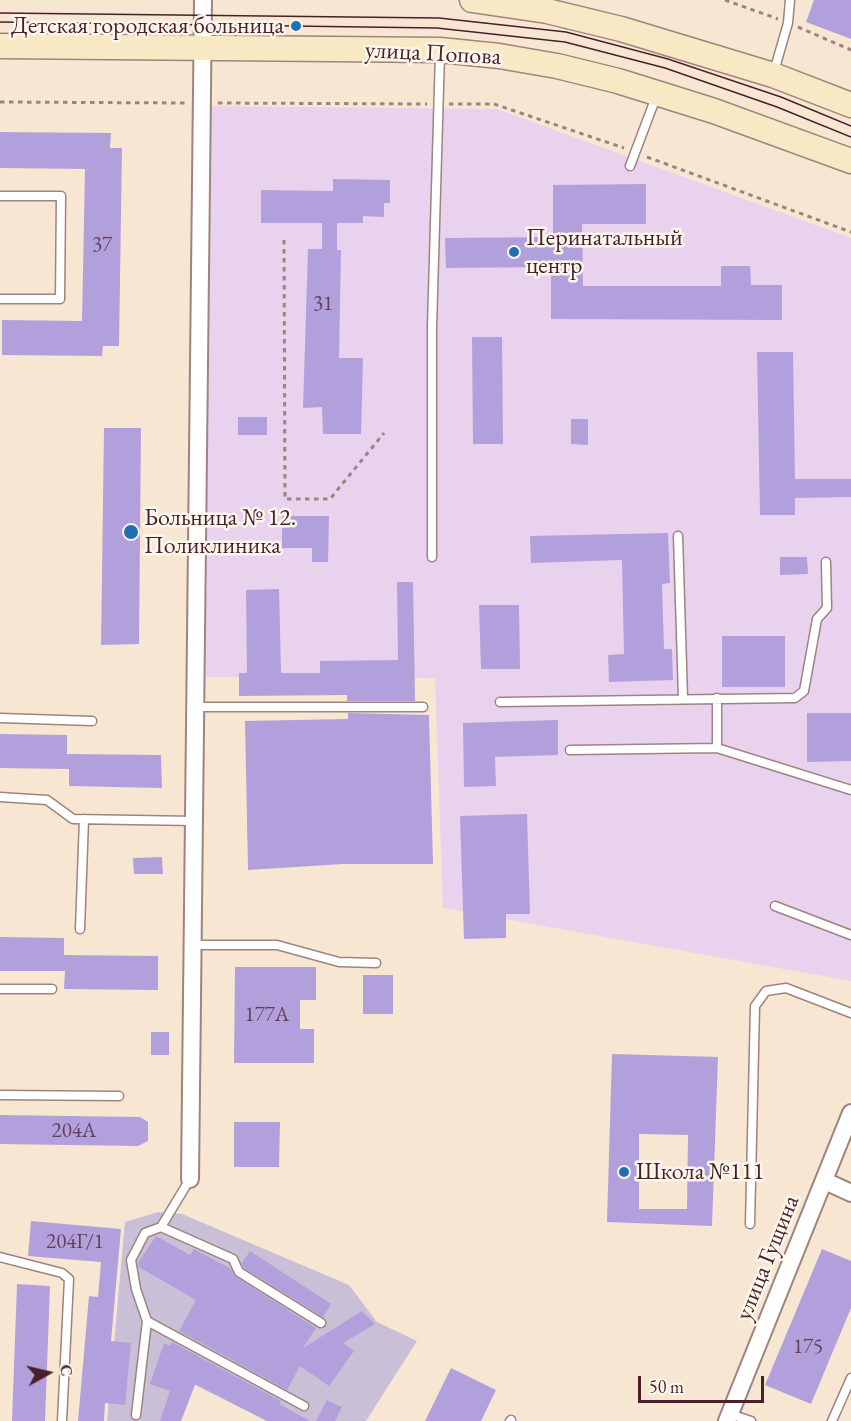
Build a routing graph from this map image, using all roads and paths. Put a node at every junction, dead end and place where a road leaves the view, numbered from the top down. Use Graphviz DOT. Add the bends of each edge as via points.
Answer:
graph roads {
  1 [pos="203,0"];
  2 [pos="472,0"];
  3 [pos="790,0"];
  4 [pos="547,6"];
  5 [pos="0,45"];
  6 [pos="203,48"];
  7 [pos="441,50"];
  8 [pos="773,75"];
  9 [pos="658,93"];
  10 [pos="0,102"];
  11 [pos="202,103"];
  12 [pos="851,105"];
  13 [pos="851,161"];
  14 [pos="630,166"];
  15 [pos="694,174"];
  16 [pos="0,196"];
  17 [pos="851,232"];
  18 [pos="284,240"];
  19 [pos="0,299"];
  20 [pos="384,433"];
  21 [pos="678,536"];
  22 [pos="432,557"];
  23 [pos="826,562"];
  24 [pos="683,698"];
  25 [pos="717,698"];
  26 [pos="500,702"];
  27 [pos="197,707"];
  28 [pos="423,707"];
  29 [pos="0,718"];
  30 [pos="92,721"];
  31 [pos="717,748"];
  32 [pos="570,750"];
  33 [pos="851,790"];
  34 [pos="0,797"];
  35 [pos="84,819"];
  36 [pos="195,821"];
  37 [pos="775,906"];
  38 [pos="80,929"];
  39 [pos="851,935"];
  40 [pos="192,945"];
  41 [pos="376,963"];
  42 [pos="0,988"];
  43 [pos="52,989"];
  44 [pos="851,1013"];
  45 [pos="0,1095"];
  46 [pos="119,1096"];
  47 [pos="851,1113"];
  48 [pos="190,1179"];
  49 [pos="825,1180"];
  50 [pos="851,1193"];
  51 [pos="750,1224"];
  52 [pos="161,1227"];
  53 [pos="0,1257"];
  54 [pos="147,1321"];
  55 [pos="321,1323"];
  56 [pos="851,1378"];
  57 [pos="304,1406"];
  58 [pos="136,1415"];
  59 [pos="729,1417"];
  60 [pos="62,1421"];
  61 [pos="751,1421"];
  62 [pos="832,1421"];
  1 -- 6 [label="street"];
  2 -- 4 [label="main road"];
  3 -- 8 [label="lane" via="788,23"];
  4 -- 8 [label="main road"];
  5 -- 6 [label="main road, улица Попова"];
  6 -- 7 [label="main road, улица Попова"];
  6 -- 11 [label="street"];
  7 -- 9 [label="main road, улица Попова" via="557,66"];
  7 -- 22 [label="lane" via="432,327"];
  8 -- 12 [label="main road"];
  9 -- 13 [label="main road, улица Попова"];
  9 -- 14 [label="lane"];
  10 -- 11 [label="path"];
  11 -- 27 [label="street"];
  15 -- 17 [label="path"];
  16 -- 19 [label="lane" via="61,196 60,299"];
  18 -- 20 [label="path" via="285,499 330,499"];
  21 -- 24 [label="lane"];
  23 -- 25 [label="lane" via="827,608 817,619 804,691 795,698"];
  24 -- 25 [label="lane"];
  24 -- 26 [label="lane"];
  25 -- 31 [label="lane"];
  27 -- 28 [label="lane"];
  27 -- 36 [label="street"];
  29 -- 30 [label="lane"];
  31 -- 32 [label="lane"];
  31 -- 33 [label="lane"];
  34 -- 35 [label="lane" via="47,800 73,819"];
  35 -- 36 [label="lane"];
  35 -- 38 [label="lane"];
  36 -- 40 [label="street"];
  37 -- 39 [label="lane"];
  40 -- 41 [label="lane" via="277,945 339,962"];
  40 -- 48 [label="street"];
  42 -- 43 [label="lane"];
  44 -- 51 [label="lane" via="786,988 766,991 755,1006"];
  45 -- 46 [label="lane"];
  47 -- 49 [label="street, улица Гущина"];
  48 -- 52 [label="lane"];
  49 -- 50 [label="street"];
  49 -- 59 [label="street, улица Гущина"];
  52 -- 54 [label="lane" via="145,1233 131,1260"];
  52 -- 55 [label="lane" via="233,1259 239,1272"];
  53 -- 60 [label="lane" via="62,1272 69,1279"];
  54 -- 57 [label="lane"];
  54 -- 58 [label="lane"];
  56 -- 62 [label="lane"];
  59 -- 61 [label="lane"];
}
